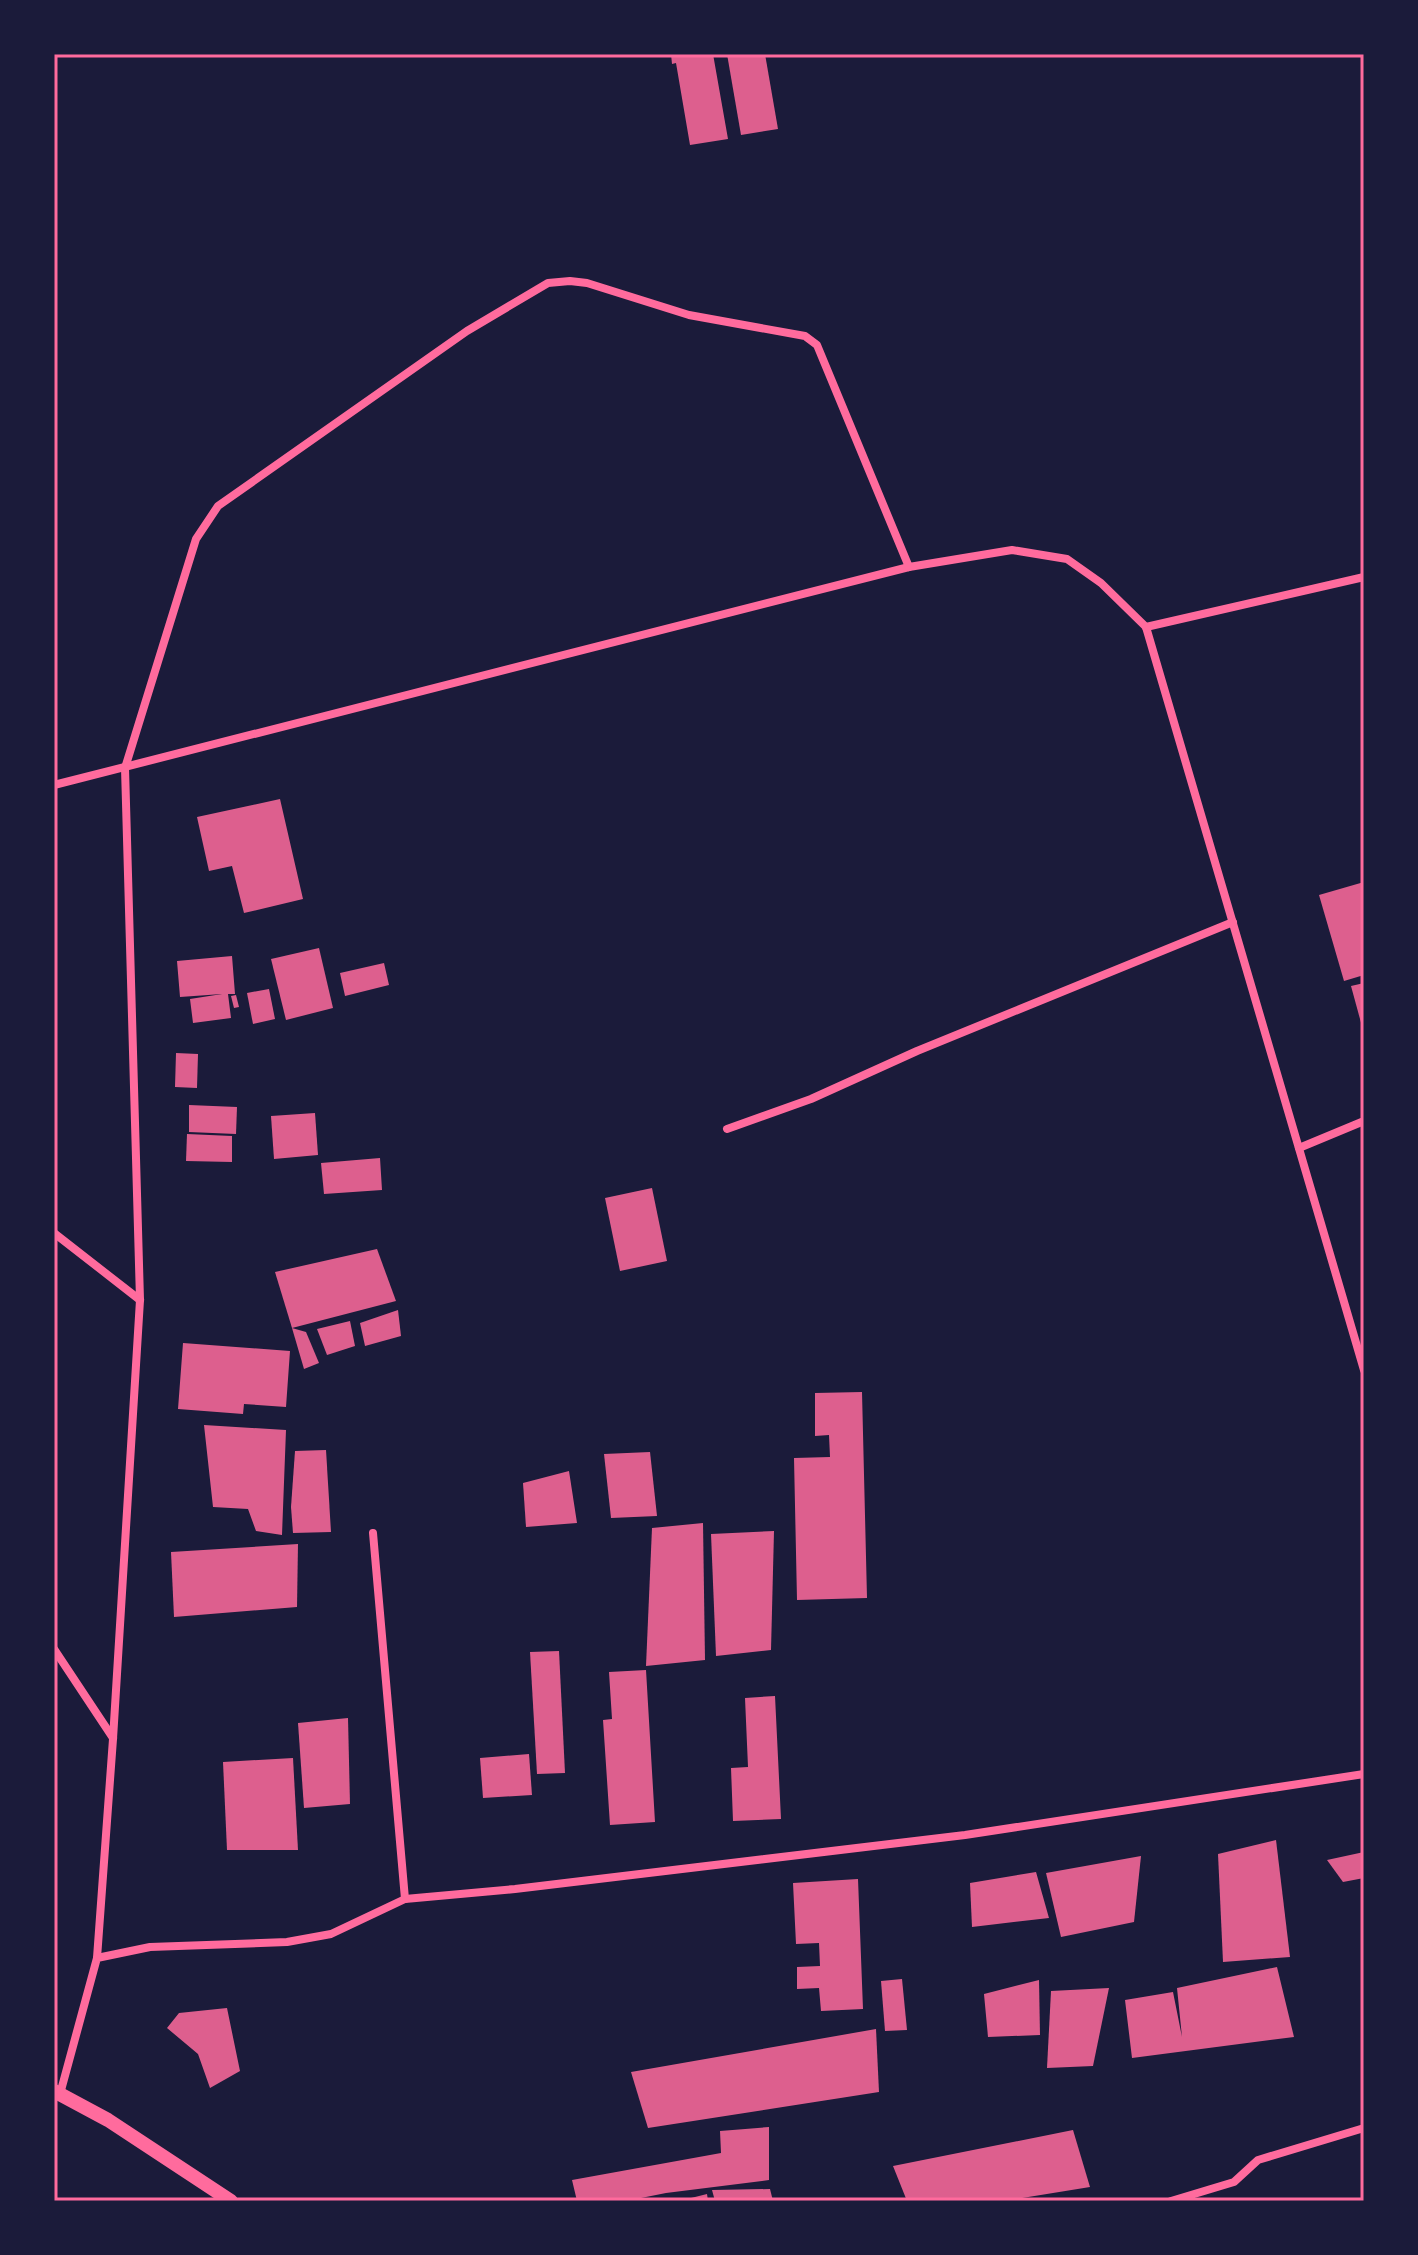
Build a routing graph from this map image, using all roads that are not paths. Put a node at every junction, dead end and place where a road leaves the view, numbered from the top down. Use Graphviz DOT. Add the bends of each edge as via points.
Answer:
graph roads {
  1 [pos="909,567"];
  2 [pos="1364,577"];
  3 [pos="1146,627"];
  4 [pos="125,768"];
  5 [pos="54,785"];
  6 [pos="1233,922"];
  7 [pos="1364,1121"];
  8 [pos="727,1129"];
  9 [pos="1299,1148"];
  10 [pos="54,1233"];
  11 [pos="140,1300"];
  12 [pos="1364,1370"];
  13 [pos="373,1533"];
  14 [pos="54,1649"];
  15 [pos="113,1739"];
  16 [pos="1364,1774"];
  17 [pos="405,1899"];
  18 [pos="97,1958"];
  19 [pos="57,2093"];
  20 [pos="1364,2128"];
  21 [pos="231,2201"];
  22 [pos="1171,2201"];
  1 -- 3 [label="street" via="1012,550 1067,559"];
  1 -- 4 [label="street"];
  1 -- 4 [label="street" via="817,345 805,336 689,315 587,283 548,283 467,331 218,506 196,539"];
  2 -- 3 [label="street"];
  3 -- 6 [label="street"];
  4 -- 5 [label="street"];
  4 -- 11 [label="street"];
  6 -- 8 [label="street" via="811,1099"];
  6 -- 9 [label="street"];
  7 -- 9 [label="street"];
  9 -- 12 [label="street"];
  10 -- 11 [label="street"];
  11 -- 15 [label="street"];
  13 -- 17 [label="street"];
  14 -- 15 [label="street"];
  15 -- 18 [label="street"];
  16 -- 17 [label="street" via="965,1835"];
  17 -- 18 [label="street" via="331,1934 287,1942 150,1947"];
  18 -- 19 [label="street"];
  19 -- 21 [label="street"];
  20 -- 22 [label="street" via="1258,2160 1234,2182"];
}
